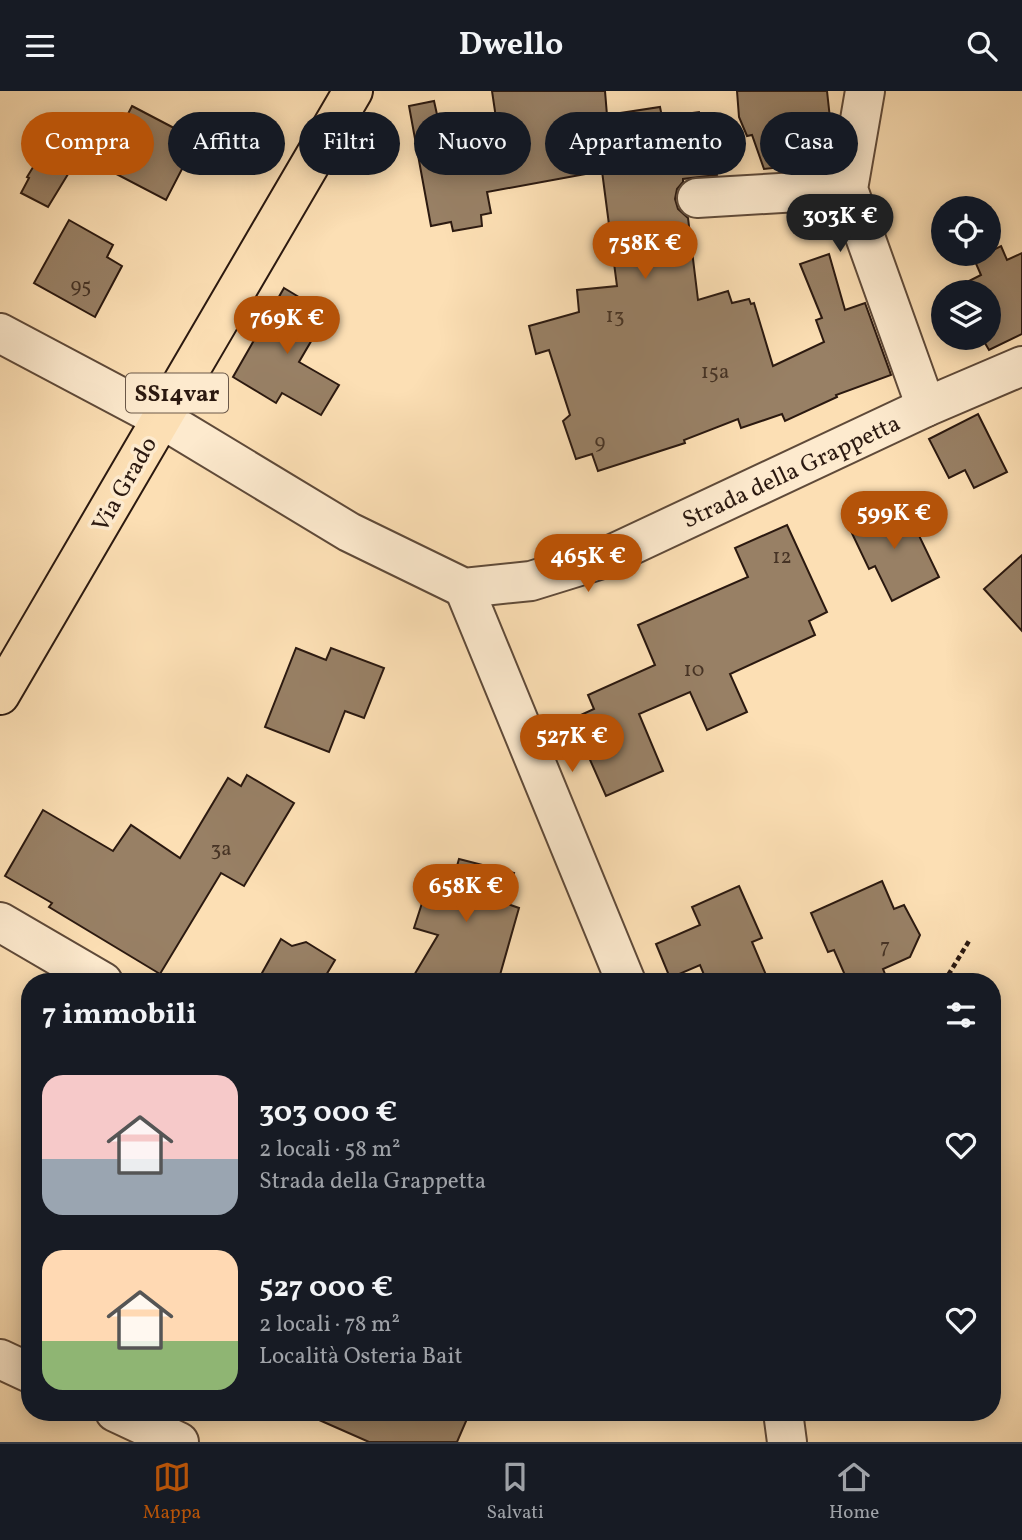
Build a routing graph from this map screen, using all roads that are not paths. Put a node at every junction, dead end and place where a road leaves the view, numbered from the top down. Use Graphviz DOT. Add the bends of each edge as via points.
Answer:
graph roads {
  1 [pos="353,91"];
  2 [pos="865,91"];
  3 [pos="848,189"];
  4 [pos="697,198"];
  5 [pos="0,333"];
  6 [pos="1022,366"];
  7 [pos="926,407"];
  8 [pos="162,419"];
  9 [pos="464,588"];
  10 [pos="0,695"];
  11 [pos="0,922"];
  12 [pos="88,973"];
  13 [pos="622,973"];
  14 [pos="0,1359"];
  15 [pos="21,1369"];
  16 [pos="134,1421"];
  17 [pos="784,1421"];
  18 [pos="179,1442"];
  19 [pos="787,1442"];
  1 -- 8 [label="main road, Via Grado / SS14var"];
  2 -- 3 [label="street, Strada della Grappetta"];
  3 -- 4 [label="street"];
  3 -- 7 [label="street, Strada della Grappetta"];
  5 -- 8 [label="street"];
  6 -- 7 [label="street, Strada della Grappetta"];
  7 -- 9 [label="street, Strada della Grappetta" via="602,559 531,581"];
  8 -- 9 [label="street" via="349,532"];
  8 -- 10 [label="main road, Via Grado / SS14var"];
  9 -- 13 [label="street"];
  11 -- 12 [label="street"];
  14 -- 15 [label="street"];
  16 -- 18 [label="street"];
  17 -- 19 [label="street"];
}
